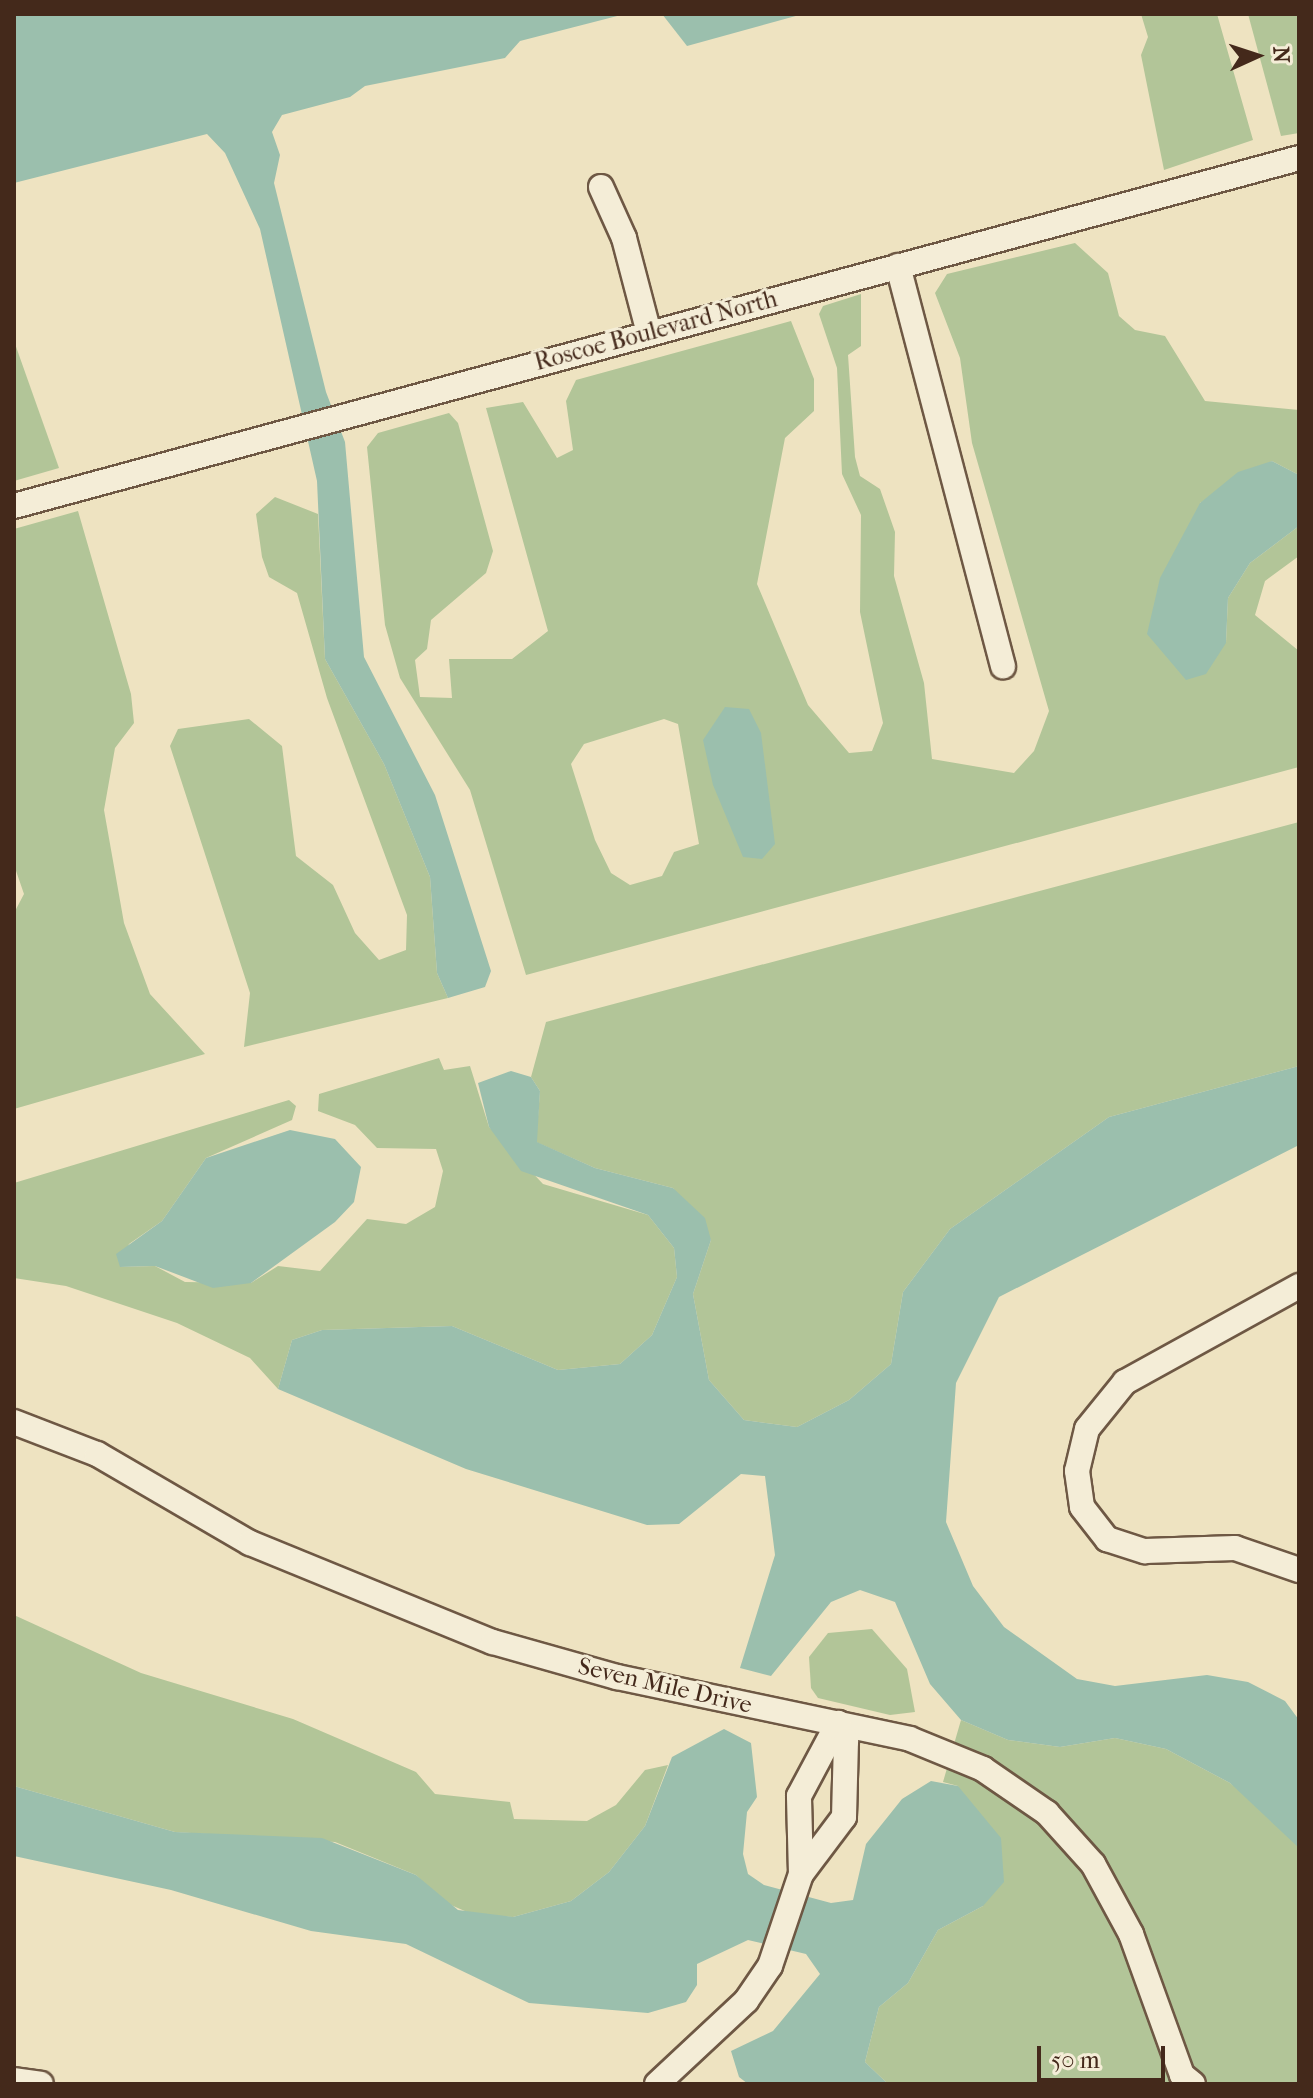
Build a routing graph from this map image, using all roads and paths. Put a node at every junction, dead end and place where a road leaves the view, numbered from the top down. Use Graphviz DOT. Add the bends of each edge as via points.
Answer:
graph roads {
  1 [pos="1299,158"];
  2 [pos="601,187"];
  3 [pos="898,266"];
  4 [pos="649,333"];
  5 [pos="14,506"];
  6 [pos="1003,666"];
  7 [pos="1299,1286"];
  8 [pos="14,1422"];
  9 [pos="1299,1570"];
  10 [pos="838,1723"];
  11 [pos="798,1884"];
  12 [pos="14,2080"];
  13 [pos="1184,2081"];
  14 [pos="41,2084"];
  15 [pos="657,2084"];
  1 -- 3 [label="street, Roscoe Boulevard North"];
  2 -- 4 [label="street"];
  3 -- 4 [label="street, Roscoe Boulevard North"];
  3 -- 6 [label="street"];
  4 -- 5 [label="street, Roscoe Boulevard North"];
  7 -- 9 [label="street" via="1125,1382 1091,1420 1077,1471 1082,1507 1107,1539 1145,1551 1235,1548"];
  8 -- 10 [label="street, Seven Mile Drive" via="97,1454 250,1543 493,1642 630,1680"];
  10 -- 11 [label="street" via="799,1796"];
  10 -- 11 [label="street" via="846,1741 844,1817"];
  10 -- 13 [label="street, Seven Mile Drive" via="910,1739 983,1769 1076,1842 1131,1934"];
  11 -- 15 [label="street" via="775,1954 746,2001"];
  12 -- 14 [label="street"];
}
